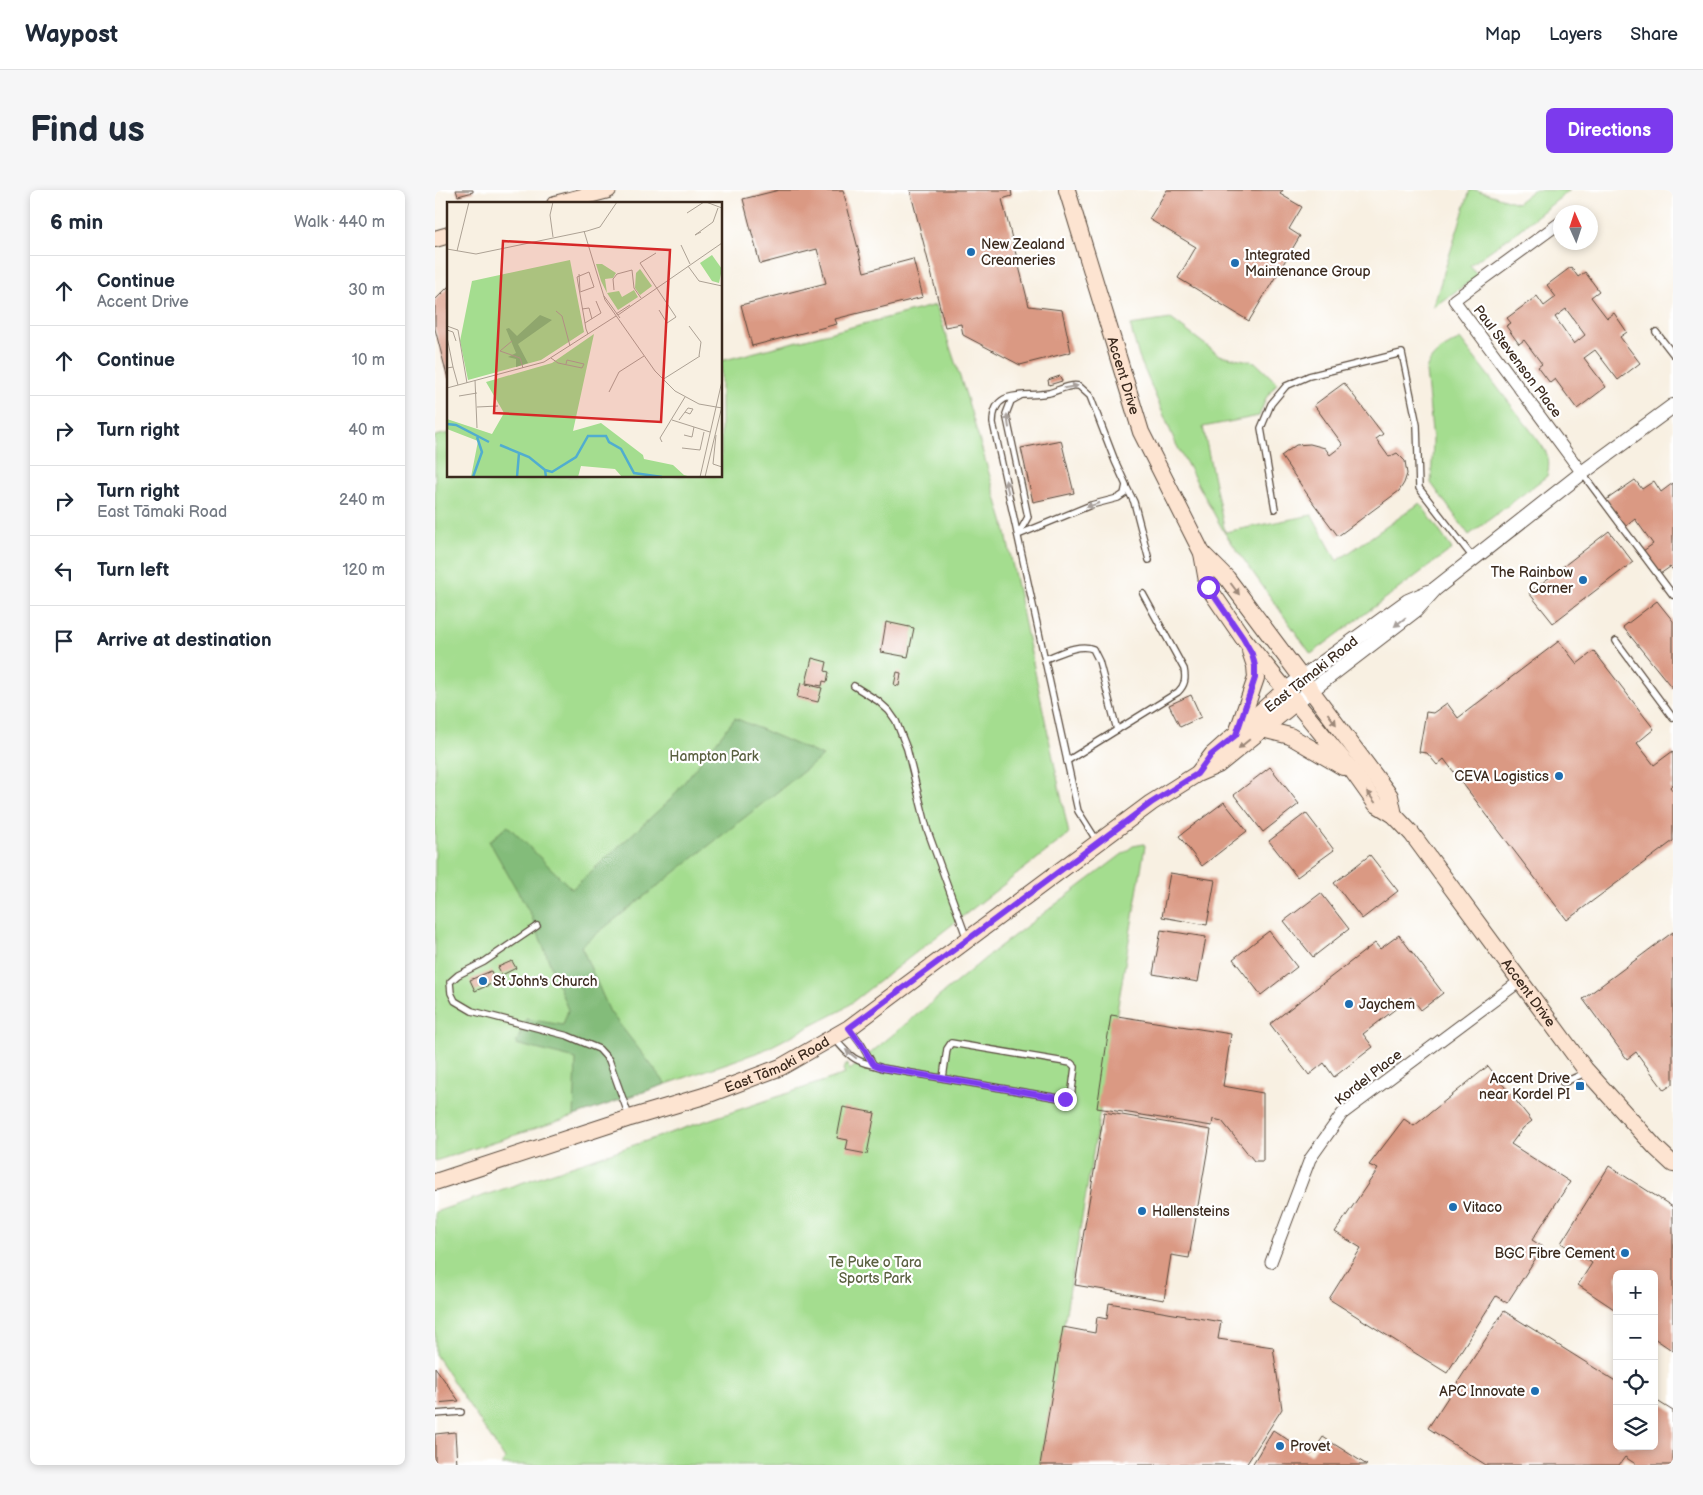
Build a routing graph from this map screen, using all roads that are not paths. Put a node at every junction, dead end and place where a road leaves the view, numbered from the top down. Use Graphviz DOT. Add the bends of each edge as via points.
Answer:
graph roads {
  1 [pos="608,190"];
  2 [pos="1067,190"];
  3 [pos="563,202"];
  4 [pos="1553,228"];
  5 [pos="1656,332"];
  6 [pos="1673,354"];
  7 [pos="1023,395"];
  8 [pos="1673,406"];
  9 [pos="1582,473"];
  10 [pos="1125,485"];
  11 [pos="1275,508"];
  12 [pos="1018,535"];
  13 [pos="1202,553"];
  14 [pos="1474,559"];
  15 [pos="1149,560"];
  16 [pos="1143,594"];
  17 [pos="1673,595"];
  18 [pos="1243,638"];
  19 [pos="1616,641"];
  20 [pos="1045,659"];
  21 [pos="1307,684"];
  22 [pos="854,686"];
  23 [pos="1291,696"];
  24 [pos="1673,718"];
  25 [pos="1262,729"];
  26 [pos="1117,730"];
  27 [pos="1236,735"];
  28 [pos="1067,761"];
  29 [pos="1197,774"];
  30 [pos="1353,774"];
  31 [pos="1394,815"];
  32 [pos="1098,843"];
  33 [pos="537,926"];
  34 [pos="967,940"];
  35 [pos="1519,981"];
  36 [pos="849,1028"];
  37 [pos="833,1037"];
  38 [pos="873,1064"];
  39 [pos="1587,1072"];
  40 [pos="943,1078"];
  41 [pos="1563,1083"];
  42 [pos="630,1118"];
  43 [pos="1671,1157"];
  44 [pos="435,1182"];
  45 [pos="1271,1262"];
  46 [pos="461,1412"];
  47 [pos="435,1414"];
  1 -- 3 [label="main road"];
  2 -- 13 [label="main road, Accent Drive" via="1141,432"];
  4 -- 9 [label="street, Paul Stevenson Place" via="1454,300"];
  5 -- 6 [label="lane"];
  7 -- 10 [label="lane, one-way" via="1042,394 1071,386 1084,388"];
  12 -- 7 [label="lane, one-way" via="1029,517 1006,414 1011,401"];
  12 -- 7 [label="lane, one-way" via="993,417 1001,402 1011,396"];
  8 -- 9 [label="street, East Tāmaki Road"];
  9 -- 14 [label="street, East Tāmaki Road"];
  9 -- 17 [label="lane"];
  10 -- 12 [label="lane, one-way" via="1124,494 1118,498 1091,505"];
  10 -- 15 [label="lane" via="1134,502"];
  11 -- 14 [label="lane" via="1261,428 1271,404 1285,386 1309,376 1401,353 1417,424 1419,488"];
  12 -- 20 [label="lane"];
  13 -- 18 [label="main road, Accent Drive" via="1208,587"];
  13 -- 21 [label="main road, Accent Drive, one-way" via="1227,578"];
  14 -- 21 [label="street, East Tāmaki Road" via="1435,589 1408,601"];
  16 -- 26 [label="lane" via="1182,664 1185,681 1179,692"];
  18 -- 23 [label="main road, Accent Drive"];
  18 -- 27 [label="main road" via="1252,654 1255,678"];
  19 -- 24 [label="lane"];
  20 -- 26 [label="lane" via="1081,646 1093,649"];
  20 -- 28 [label="lane"];
  21 -- 23 [label="street, East Tāmaki Road"];
  21 -- 31 [label="main road, Accent Drive, one-way" via="1390,796"];
  22 -- 34 [label="lane" via="878,701 896,721 907,749 927,829"];
  23 -- 25 [label="main road, East Tāmaki Road"];
  23 -- 27 [label="main road, East Tāmaki Road"];
  23 -- 30 [label="main road, Accent Drive"];
  25 -- 29 [label="main road, East Tāmaki Road, one-way" via="1219,765"];
  25 -- 30 [label="main road" via="1290,736"];
  26 -- 28 [label="lane"];
  27 -- 29 [label="main road, East Tāmaki Road" via="1211,755"];
  28 -- 32 [label="lane" via="1078,811"];
  29 -- 32 [label="main road, East Tāmaki Road" via="1151,803"];
  31 -- 30 [label="main road, Accent Drive, one-way" via="1376,804"];
  31 -- 35 [label="main road, Accent Drive" via="1412,834"];
  32 -- 34 [label="main road, East Tāmaki Road"];
  33 -- 42 [label="lane" via="484,962 458,975 450,982 451,993 455,1000 472,1010 568,1036 599,1049 609,1060"];
  34 -- 36 [label="main road, East Tāmaki Road"];
  35 -- 39 [label="main road, Accent Drive"];
  35 -- 45 [label="street, Kordel Place" via="1343,1114 1310,1159"];
  36 -- 37 [label="main road, East Tāmaki Road"];
  36 -- 38 [label="lane"];
  38 -- 37 [label="lane, one-way" via="851,1056"];
  37 -- 42 [label="main road, East Tāmaki Road" via="781,1067 704,1096"];
  38 -- 40 [label="lane"];
  39 -- 41 [label="lane"];
  39 -- 43 [label="main road, Accent Drive" via="1612,1101"];
  40 -- 40 [label="lane" via="947,1049 954,1043 1071,1063 1075,1068 1071,1098 1065,1099"];
  42 -- 44 [label="main road, East Tāmaki Road"];
  46 -- 47 [label="lane"];
}
